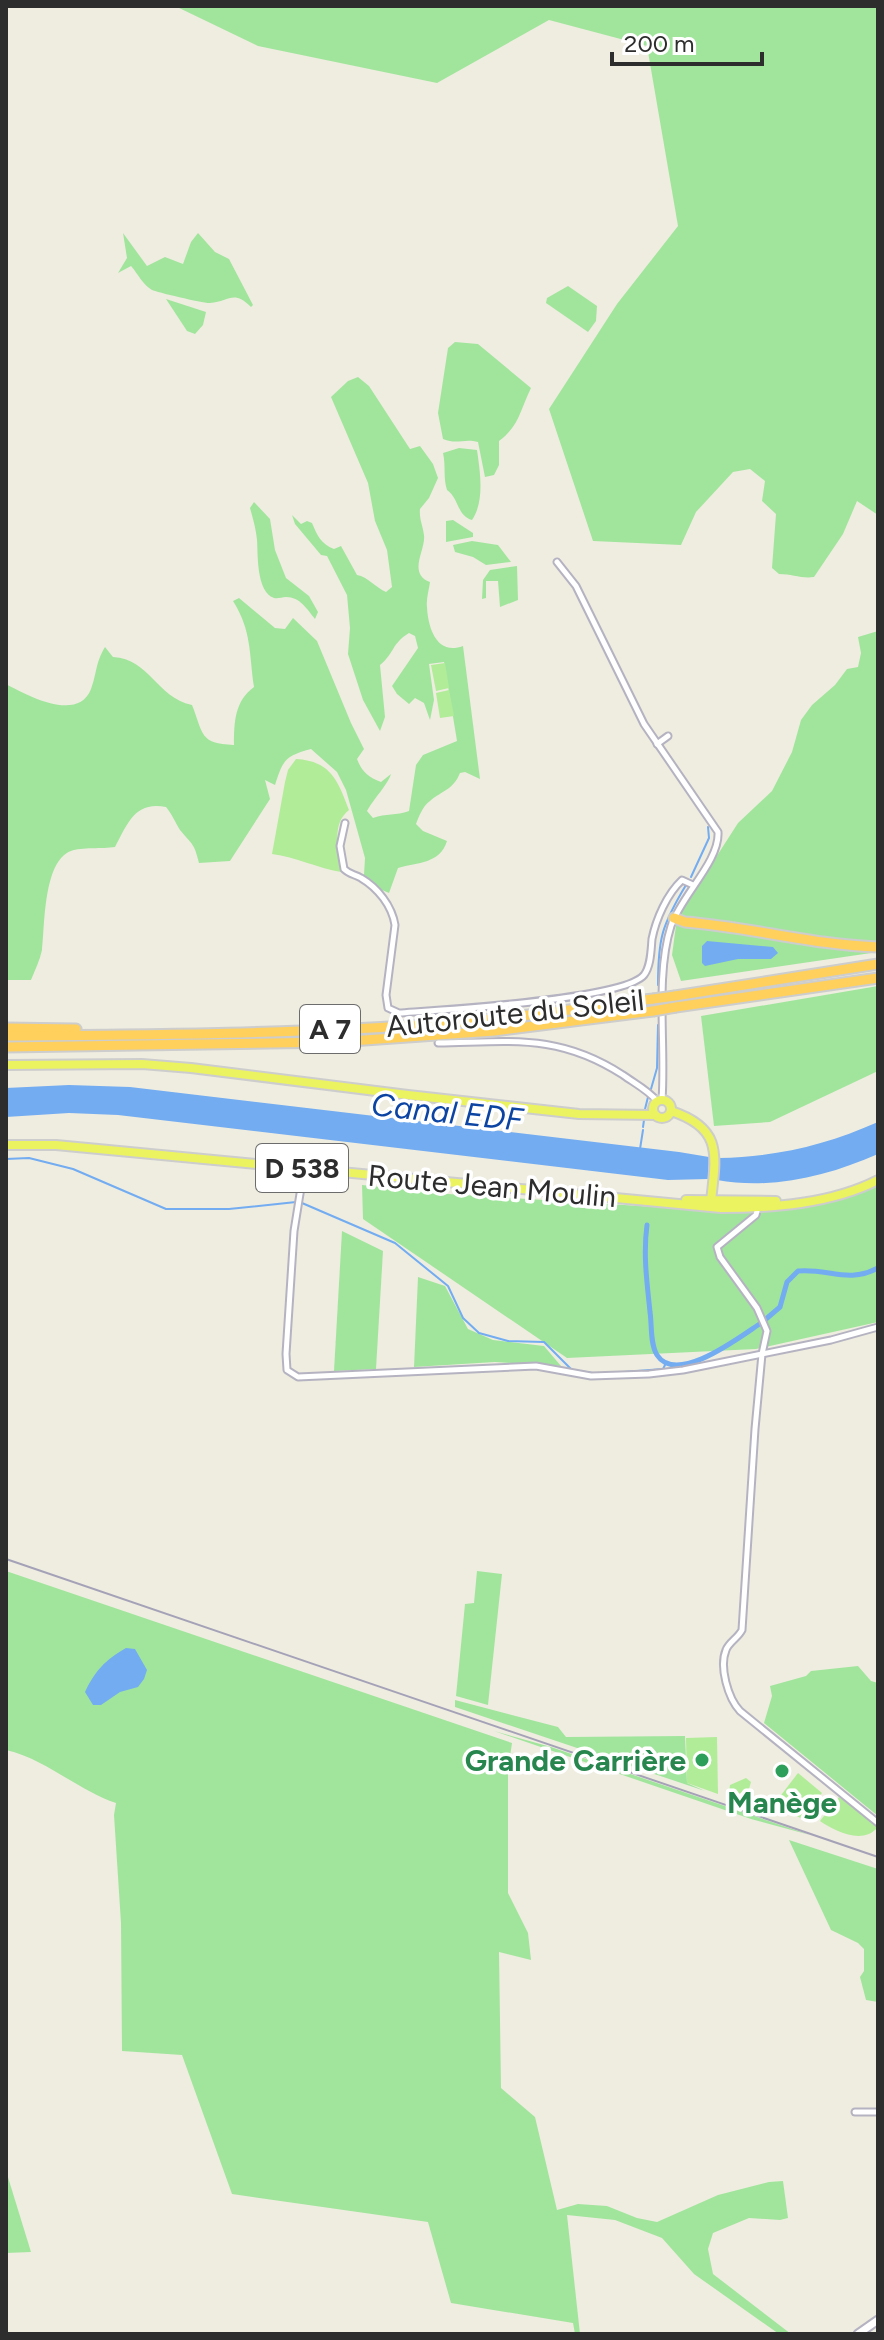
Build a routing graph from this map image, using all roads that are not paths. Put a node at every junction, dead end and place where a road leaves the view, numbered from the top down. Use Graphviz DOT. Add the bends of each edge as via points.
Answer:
graph roads {
  1 [pos="557,562"];
  2 [pos="668,736"];
  3 [pos="657,744"];
  4 [pos="345,823"];
  5 [pos="693,885"];
  6 [pos="674,918"];
  7 [pos="878,947"];
  8 [pos="878,964"];
  9 [pos="878,978"];
  10 [pos="6,1028"];
  11 [pos="156,1034"];
  12 [pos="6,1036"];
  13 [pos="438,1043"];
  14 [pos="6,1047"];
  15 [pos="6,1065"];
  16 [pos="655,1108"];
  17 [pos="671,1111"];
  18 [pos="6,1145"];
  19 [pos="304,1168"];
  20 [pos="878,1178"];
  21 [pos="597,1195"];
  22 [pos="716,1204"];
  23 [pos="756,1205"];
  24 [pos="878,1327"];
  25 [pos="762,1354"];
  26 [pos="878,1823"];
  27 [pos="855,2112"];
  28 [pos="878,2112"];
  29 [pos="878,2320"];
  30 [pos="858,2334"];
  1 -- 3 [label="street" via="576,586"];
  2 -- 3 [label="street"];
  3 -- 5 [label="street" via="718,832 715,850"];
  4 -- 5 [label="street" via="340,846 344,869 362,878 394,915 386,995 388,1008 399,1013 575,996 634,982 647,971 655,927 673,891 682,880"];
  5 -- 6 [label="street"];
  6 -- 7 [label="highway" via="828,944"];
  6 -- 16 [label="street" via="665,959"];
  8 -- 11 [label="highway, Autoroute du Soleil / A 7, bridge" via="653,999 445,1023"];
  9 -- 14 [label="highway, Autoroute du Soleil / A 7, bridge" via="494,1031 336,1042"];
  10 -- 11 [label="highway"];
  11 -- 12 [label="highway, Autoroute du Soleil / A 7"];
  13 -- 16 [label="street" via="562,1046 607,1065"];
  15 -- 16 [label="main road" via="191,1068 579,1114"];
  16 -- 17 [label="main road" via="669,1103"];
  16 -- 17 [label="main road" via="663,1118"];
  17 -- 22 [label="main road" via="687,1117 712,1140"];
  18 -- 19 [label="main road, Route Jean Moulin / D 538"];
  19 -- 21 [label="main road, Route Jean Moulin / D 538"];
  19 -- 25 [label="street" via="286,1354 293,1376 536,1366 620,1376"];
  20 -- 23 [label="main road, Route Jean Moulin / D 538"];
  20 -- 23 [label="main road, Route Jean Moulin / D 538" via="839,1194"];
  21 -- 22 [label="main road, D 538"];
  21 -- 22 [label="main road, Route Jean Moulin / D 538"];
  22 -- 23 [label="main road, Route Jean Moulin / D 538"];
  23 -- 25 [label="street" via="756,1215 717,1247 763,1318 767,1331"];
  24 -- 25 [label="street"];
  25 -- 26 [label="street" via="742,1630 726,1650 728,1693 740,1711"];
  27 -- 28 [label="street"];
  29 -- 30 [label="main road"];
}
